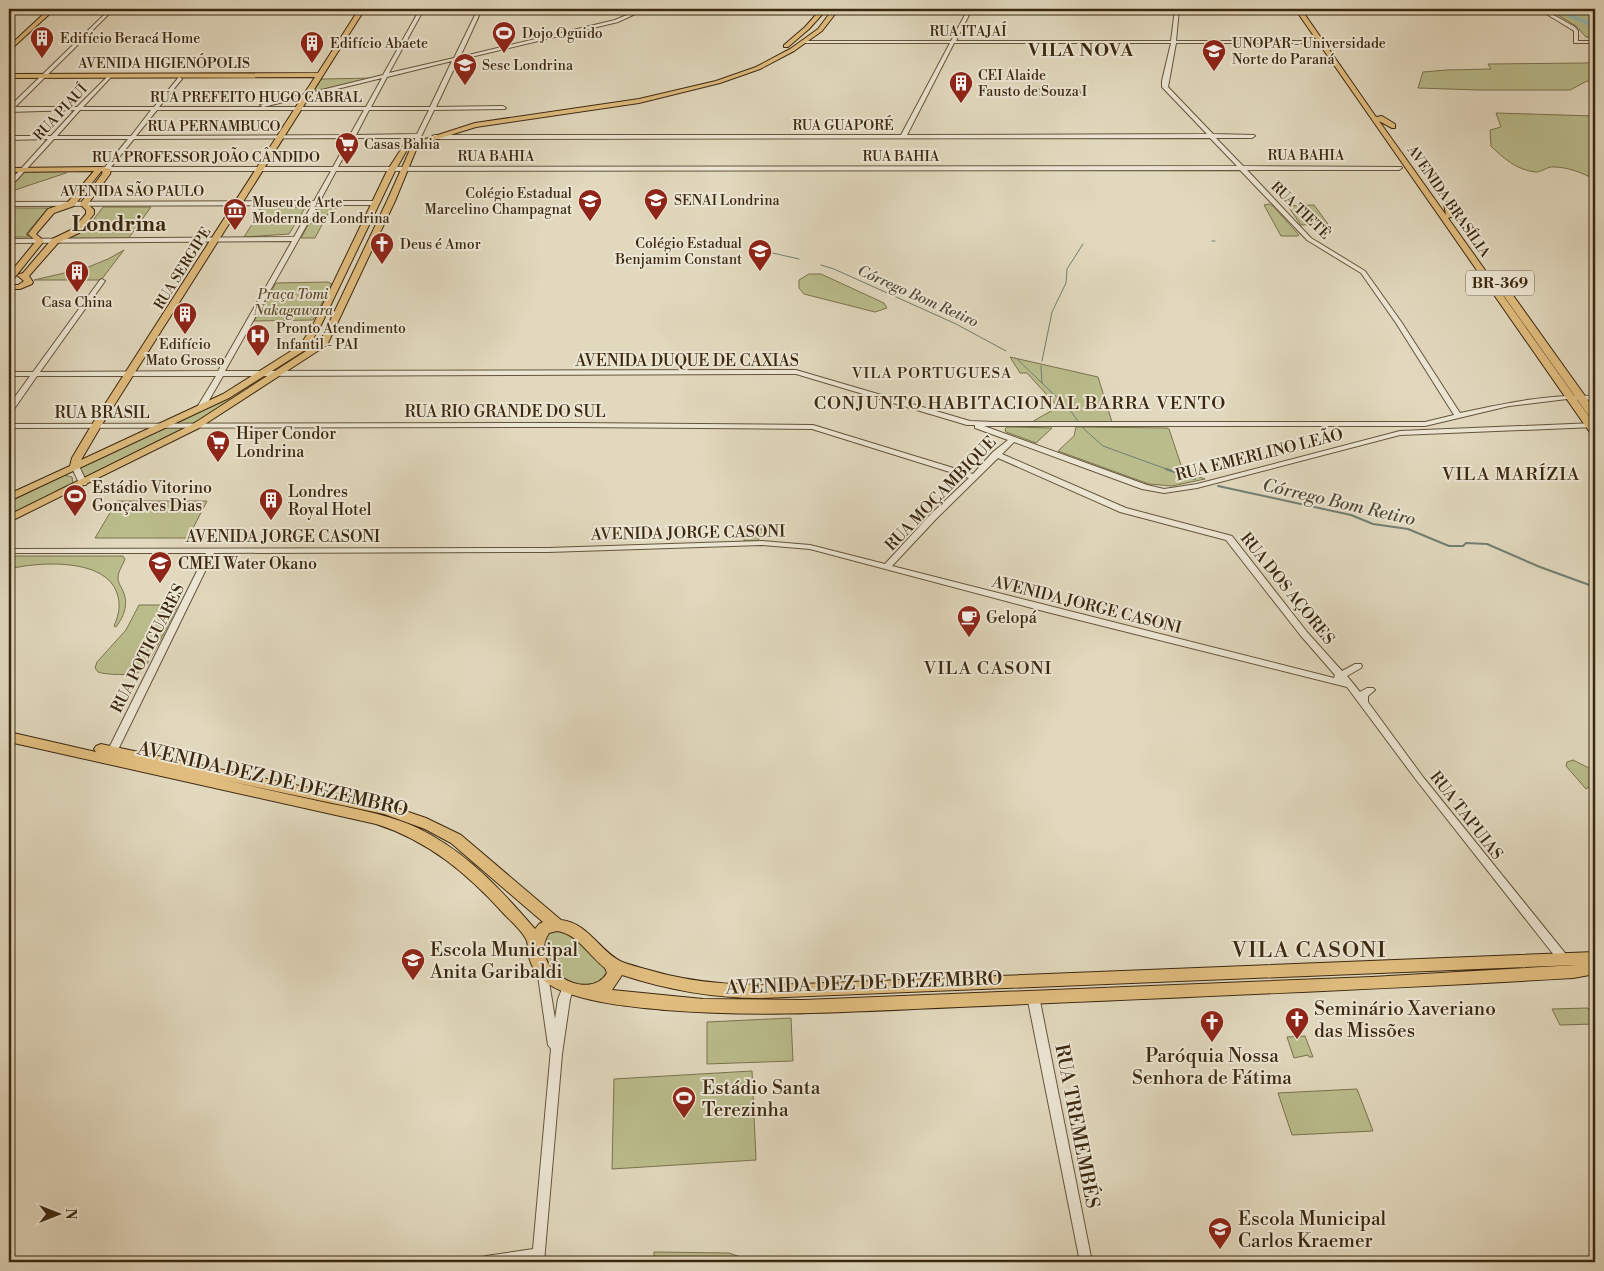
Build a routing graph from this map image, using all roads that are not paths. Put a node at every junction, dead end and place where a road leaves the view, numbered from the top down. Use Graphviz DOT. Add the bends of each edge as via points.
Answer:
graph roads {
  1 [pos="52,9"];
  2 [pos="112,9"];
  3 [pos="362,9"];
  4 [pos="422,9"];
  5 [pos="480,9"];
  6 [pos="644,9"];
  7 [pos="824,9"];
  8 [pos="836,9"];
  9 [pos="970,9"];
  10 [pos="1177,9"];
  11 [pos="1298,9"];
  12 [pos="1305,9"];
  13 [pos="1540,9"];
  14 [pos="1308,37"];
  15 [pos="806,41"];
  16 [pos="865,41"];
  17 [pos="952,41"];
  18 [pos="1174,41"];
  19 [pos="1594,41"];
  20 [pos="1313,45"];
  21 [pos="9,48"];
  22 [pos="456,59"];
  23 [pos="9,77"];
  24 [pos="42,77"];
  25 [pos="107,77"];
  26 [pos="301,77"];
  27 [pos="319,77"];
  28 [pos="384,77"];
  29 [pos="179,79"];
  30 [pos="1354,80"];
  31 [pos="308,94"];
  32 [pos="1352,100"];
  33 [pos="248,108"];
  34 [pos="299,108"];
  35 [pos="367,108"];
  36 [pos="433,108"];
  37 [pos="503,108"];
  38 [pos="9,109"];
  39 [pos="78,109"];
  40 [pos="155,109"];
  41 [pos="1379,118"];
  42 [pos="1392,126"];
  43 [pos="446,135"];
  44 [pos="419,136"];
  45 [pos="1210,136"];
  46 [pos="1252,136"];
  47 [pos="131,137"];
  48 [pos="352,137"];
  49 [pos="903,137"];
  50 [pos="9,138"];
  51 [pos="51,138"];
  52 [pos="280,138"];
  53 [pos="414,144"];
  54 [pos="1241,168"];
  55 [pos="1399,168"];
  56 [pos="334,169"];
  57 [pos="404,169"];
  58 [pos="9,170"];
  59 [pos="22,170"];
  60 [pos="260,170"];
  61 [pos="392,171"];
  62 [pos="102,172"];
  63 [pos="9,185"];
  64 [pos="392,198"];
  65 [pos="73,201"];
  66 [pos="86,202"];
  67 [pos="315,203"];
  68 [pos="1448,203"];
  69 [pos="9,204"];
  70 [pos="238,204"];
  71 [pos="376,204"];
  72 [pos="1450,216"];
  73 [pos="215,240"];
  74 [pos="295,240"];
  75 [pos="9,241"];
  76 [pos="40,241"];
  77 [pos="52,244"];
  78 [pos="34,249"];
  79 [pos="1492,273"];
  80 [pos="10,276"];
  81 [pos="25,276"];
  82 [pos="102,281"];
  83 [pos="1508,283"];
  84 [pos="9,288"];
  85 [pos="9,374"];
  86 [pos="34,374"];
  87 [pos="130,374"];
  88 [pos="221,374"];
  89 [pos="263,374"];
  90 [pos="279,374"];
  91 [pos="1577,392"];
  92 [pos="1595,398"];
  93 [pos="200,409"];
  94 [pos="9,410"];
  95 [pos="1459,416"];
  96 [pos="970,424"];
  97 [pos="1086,424"];
  98 [pos="1394,424"];
  99 [pos="1428,424"];
  100 [pos="1594,425"];
  101 [pos="9,426"];
  102 [pos="96,426"];
  103 [pos="164,426"];
  104 [pos="196,426"];
  105 [pos="1436,431"];
  106 [pos="1400,432"];
  107 [pos="1013,439"];
  108 [pos="996,454"];
  109 [pos="79,475"];
  110 [pos="974,477"];
  111 [pos="9,498"];
  112 [pos="9,519"];
  113 [pos="9,551"];
  114 [pos="211,551"];
  115 [pos="887,567"];
  116 [pos="1358,666"];
  117 [pos="1341,676"];
  118 [pos="1325,679"];
  119 [pos="1350,685"];
  120 [pos="1370,690"];
  121 [pos="1363,704"];
  122 [pos="9,728"];
  123 [pos="9,737"];
  124 [pos="111,755"];
  125 [pos="557,925"];
  126 [pos="536,940"];
  127 [pos="1595,953"];
  128 [pos="1595,958"];
  129 [pos="612,964"];
  130 [pos="1568,965"];
  131 [pos="542,968"];
  132 [pos="1595,968"];
  133 [pos="1595,974"];
  134 [pos="568,987"];
  135 [pos="584,992"];
  136 [pos="1033,996"];
  137 [pos="556,1054"];
  138 [pos="538,1258"];
  139 [pos="486,1262"];
  140 [pos="1086,1262"];
  1 -- 21 [label="main road"];
  2 -- 24 [label="street"];
  3 -- 27 [label="main road, RUA SERGIPE"];
  4 -- 28 [label="street"];
  5 -- 22 [label="street"];
  6 -- 22 [label="street" via="607,23"];
  7 -- 44 [label="main road" via="790,43 734,70 641,95 476,120"];
  8 -- 15 [label="main road" via="820,30"];
  9 -- 17 [label="street"];
  10 -- 18 [label="street, RUA TIETÊ"];
  11 -- 30 [label="highway, AVENIDA BRASÍLIA / BR-369"];
  12 -- 30 [label="highway, AVENIDA BRASÍLIA / BR-369"];
  13 -- 19 [label="street" via="1573,28 1576,40"];
  14 -- 18 [label="street, RUA ITAJAÍ" via="1299,40"];
  15 -- 16 [label="street"];
  15 -- 17 [label="street, RUA ITAJAÍ"];
  15 -- 43 [label="main road" via="758,68 711,84 639,101 499,120"];
  17 -- 18 [label="street, RUA ITAJAÍ"];
  17 -- 49 [label="street"];
  18 -- 20 [label="street, RUA ITAJAÍ" via="1301,42"];
  18 -- 45 [label="street, RUA TIETÊ" via="1165,87"];
  22 -- 28 [label="street"];
  22 -- 36 [label="street"];
  23 -- 24 [label="main road, AVENIDA HIGIENÓPOLIS"];
  24 -- 25 [label="main road, AVENIDA HIGIENÓPOLIS"];
  24 -- 38 [label="street"];
  25 -- 26 [label="main road, AVENIDA HIGIENÓPOLIS"];
  25 -- 29 [label="main road, AVENIDA HIGIENÓPOLIS"];
  25 -- 39 [label="street, RUA PIAUÍ"];
  26 -- 27 [label="main road, AVENIDA HIGIENÓPOLIS"];
  26 -- 29 [label="main road, AVENIDA HIGIENÓPOLIS"];
  27 -- 31 [label="main road, RUA SERGIPE"];
  28 -- 31 [label="street"];
  28 -- 35 [label="street"];
  29 -- 40 [label="street"];
  30 -- 32 [label="highway"];
  30 -- 41 [label="highway, AVENIDA BRASÍLIA / BR-369"];
  30 -- 91 [label="highway, AVENIDA BRASÍLIA / BR-369"];
  31 -- 33 [label="street"];
  31 -- 34 [label="main road, RUA SERGIPE"];
  33 -- 34 [label="street, RUA PREFEITO HUGO CABRAL"];
  33 -- 40 [label="street, RUA PREFEITO HUGO CABRAL"];
  34 -- 35 [label="street, RUA PREFEITO HUGO CABRAL"];
  34 -- 52 [label="main road, RUA SERGIPE"];
  35 -- 36 [label="street, RUA PREFEITO HUGO CABRAL"];
  35 -- 48 [label="street"];
  36 -- 37 [label="street, RUA PREFEITO HUGO CABRAL"];
  36 -- 44 [label="street"];
  38 -- 39 [label="street, RUA PREFEITO HUGO CABRAL"];
  39 -- 40 [label="street, RUA PREFEITO HUGO CABRAL"];
  39 -- 51 [label="street, RUA PIAUÍ"];
  40 -- 47 [label="street"];
  41 -- 42 [label="highway"];
  41 -- 72 [label="highway, AVENIDA BRASÍLIA / BR-369"];
  43 -- 49 [label="street, RUA GUAPORÉ"];
  43 -- 53 [label="main road"];
  44 -- 48 [label="street, RUA PERNAMBUCO"];
  44 -- 53 [label="street"];
  44 -- 61 [label="main road" via="407,143"];
  45 -- 46 [label="street, RUA GUAPORÉ"];
  45 -- 49 [label="street, RUA GUAPORÉ"];
  45 -- 54 [label="street, RUA TIETÊ"];
  47 -- 51 [label="street, RUA PERNAMBUCO"];
  47 -- 52 [label="street, RUA PERNAMBUCO"];
  47 -- 62 [label="street"];
  48 -- 52 [label="street, RUA PERNAMBUCO"];
  48 -- 56 [label="street"];
  50 -- 51 [label="street, RUA PERNAMBUCO"];
  51 -- 59 [label="street, RUA PIAUÍ"];
  52 -- 60 [label="main road, RUA SERGIPE"];
  53 -- 57 [label="main road"];
  54 -- 55 [label="street, RUA BAHIA"];
  54 -- 57 [label="street, RUA BAHIA"];
  54 -- 95 [label="street, RUA TIETÊ" via="1309,239 1363,272"];
  56 -- 60 [label="street, RUA PROFESSOR JOÃO CÂNDIDO"];
  56 -- 61 [label="street, RUA PROFESSOR JOÃO CÂNDIDO"];
  56 -- 67 [label="street"];
  57 -- 61 [label="street, RUA PROFESSOR JOÃO CÂNDIDO"];
  57 -- 64 [label="main road"];
  58 -- 59 [label="main road, RUA PROFESSOR JOÃO CÂNDIDO"];
  59 -- 62 [label="main road, RUA PROFESSOR JOÃO CÂNDIDO"];
  59 -- 63 [label="street, RUA PIAUÍ"];
  60 -- 62 [label="street, RUA PROFESSOR JOÃO CÂNDIDO"];
  60 -- 70 [label="main road, RUA SERGIPE"];
  61 -- 64 [label="main road" via="400,174 389,196"];
  61 -- 71 [label="main road"];
  62 -- 65 [label="main road"];
  62 -- 66 [label="main road"];
  64 -- 90 [label="main road" via="324,343"];
  65 -- 66 [label="main road"];
  65 -- 69 [label="street, AVENIDA SÃO PAULO"];
  65 -- 76 [label="main road" via="51,211 34,231 32,234"];
  66 -- 70 [label="street, AVENIDA SÃO PAULO"];
  66 -- 77 [label="main road" via="90,214 76,231"];
  67 -- 70 [label="street, AVENIDA SÃO PAULO"];
  67 -- 71 [label="street, AVENIDA SÃO PAULO"];
  67 -- 74 [label="street"];
  68 -- 72 [label="highway"];
  70 -- 73 [label="main road, RUA SERGIPE"];
  71 -- 89 [label="main road" via="307,342"];
  72 -- 79 [label="highway, AVENIDA BRASÍLIA / BR-369"];
  73 -- 74 [label="street"];
  73 -- 77 [label="street"];
  73 -- 87 [label="main road, RUA SERGIPE"];
  74 -- 88 [label="street"];
  75 -- 76 [label="street"];
  76 -- 77 [label="street"];
  76 -- 78 [label="main road"];
  77 -- 78 [label="main road"];
  77 -- 81 [label="main road"];
  78 -- 80 [label="main road"];
  79 -- 83 [label="highway"];
  79 -- 91 [label="highway, AVENIDA BRASÍLIA / BR-369"];
  80 -- 81 [label="main road"];
  81 -- 84 [label="main road" via="29,280 27,283"];
  82 -- 86 [label="street"];
  85 -- 86 [label="street, AVENIDA DUQUE DE CAXIAS"];
  86 -- 87 [label="street, AVENIDA DUQUE DE CAXIAS"];
  86 -- 94 [label="street"];
  87 -- 88 [label="street, AVENIDA DUQUE DE CAXIAS"];
  87 -- 102 [label="main road, RUA SERGIPE"];
  88 -- 89 [label="street, AVENIDA DUQUE DE CAXIAS"];
  88 -- 93 [label="street"];
  89 -- 90 [label="street, AVENIDA DUQUE DE CAXIAS"];
  89 -- 93 [label="main road"];
  90 -- 96 [label="street, AVENIDA DUQUE DE CAXIAS" via="796,372"];
  90 -- 104 [label="main road"];
  91 -- 92 [label="street, AVENIDA DUQUE DE CAXIAS"];
  91 -- 95 [label="street, AVENIDA DUQUE DE CAXIAS"];
  91 -- 100 [label="highway, AVENIDA BRASÍLIA / BR-369"];
  93 -- 103 [label="main road"];
  95 -- 99 [label="street, AVENIDA DUQUE DE CAXIAS"];
  96 -- 97 [label="street, AVENIDA DUQUE DE CAXIAS"];
  96 -- 107 [label="street, RUA EMERLINO LEÃO"];
  97 -- 98 [label="street, AVENIDA DUQUE DE CAXIAS"];
  98 -- 99 [label="street, AVENIDA DUQUE DE CAXIAS"];
  98 -- 106 [label="street"];
  99 -- 105 [label="street"];
  100 -- 105 [label="street, RUA EMERLINO LEÃO"];
  101 -- 102 [label="street, RUA BRASIL"];
  102 -- 103 [label="street, RUA BRASIL"];
  102 -- 109 [label="main road, RUA SERGIPE" via="77,458"];
  103 -- 104 [label="street, RUA BRASIL"];
  103 -- 109 [label="main road"];
  104 -- 109 [label="main road"];
  104 -- 110 [label="street, RUA RIO GRANDE DO SUL" via="813,427"];
  105 -- 106 [label="street, RUA EMERLINO LEÃO"];
  106 -- 107 [label="street, RUA EMERLINO LEÃO" via="1197,486 1164,491"];
  107 -- 108 [label="street, RUA MOÇAMBIQUE"];
  108 -- 110 [label="street, RUA MOÇAMBIQUE"];
  108 -- 117 [label="street, RUA DOS AÇORES" via="1123,510 1229,538"];
  109 -- 111 [label="main road" via="56,475"];
  109 -- 112 [label="main road"];
  110 -- 115 [label="street, RUA MOÇAMBIQUE"];
  113 -- 114 [label="street, AVENIDA JORGE CASONI"];
  114 -- 115 [label="street, AVENIDA JORGE CASONI" via="548,550 762,543 810,547"];
  114 -- 124 [label="street, RUA POTIGUARES"];
  115 -- 118 [label="street, AVENIDA JORGE CASONI"];
  116 -- 117 [label="street"];
  117 -- 118 [label="street"];
  117 -- 119 [label="street, RUA DOS AÇORES"];
  118 -- 119 [label="street, AVENIDA JORGE CASONI"];
  119 -- 121 [label="street, RUA TAPUIAS"];
  120 -- 121 [label="street" via="1363,695"];
  121 -- 130 [label="street, RUA TAPUIAS"];
  122 -- 124 [label="highway, AVENIDA DEZ DE DEZEMBRO"];
  123 -- 124 [label="highway, AVENIDA DEZ DE DEZEMBRO"];
  124 -- 125 [label="highway, AVENIDA DEZ DE DEZEMBRO" via="406,816 456,839"];
  124 -- 126 [label="highway, AVENIDA DEZ DE DEZEMBRO" via="150,770 376,819 419,835 454,856 474,873"];
  125 -- 126 [label="highway" via="544,928"];
  125 -- 129 [label="highway, AVENIDA DEZ DE DEZEMBRO" via="574,930"];
  126 -- 131 [label="highway" via="535,956"];
  127 -- 130 [label="highway" via="1577,955"];
  128 -- 130 [label="highway, AVENIDA DEZ DE DEZEMBRO"];
  129 -- 130 [label="highway, AVENIDA DEZ DE DEZEMBRO" via="700,989 774,992"];
  129 -- 135 [label="highway" via="614,973 609,983 600,989"];
  130 -- 132 [label="highway, AVENIDA DEZ DE DEZEMBRO"];
  130 -- 133 [label="highway"];
  130 -- 136 [label="highway, AVENIDA DEZ DE DEZEMBRO" via="1372,983"];
  131 -- 134 [label="highway, AVENIDA DEZ DE DEZEMBRO" via="553,980"];
  131 -- 137 [label="street"];
  134 -- 135 [label="highway, AVENIDA DEZ DE DEZEMBRO"];
  134 -- 137 [label="street"];
  135 -- 136 [label="highway, AVENIDA DEZ DE DEZEMBRO" via="643,1001 749,1007"];
  136 -- 140 [label="street, RUA TREMEMBÉS"];
  137 -- 138 [label="street"];
  138 -- 139 [label="street"];
}
